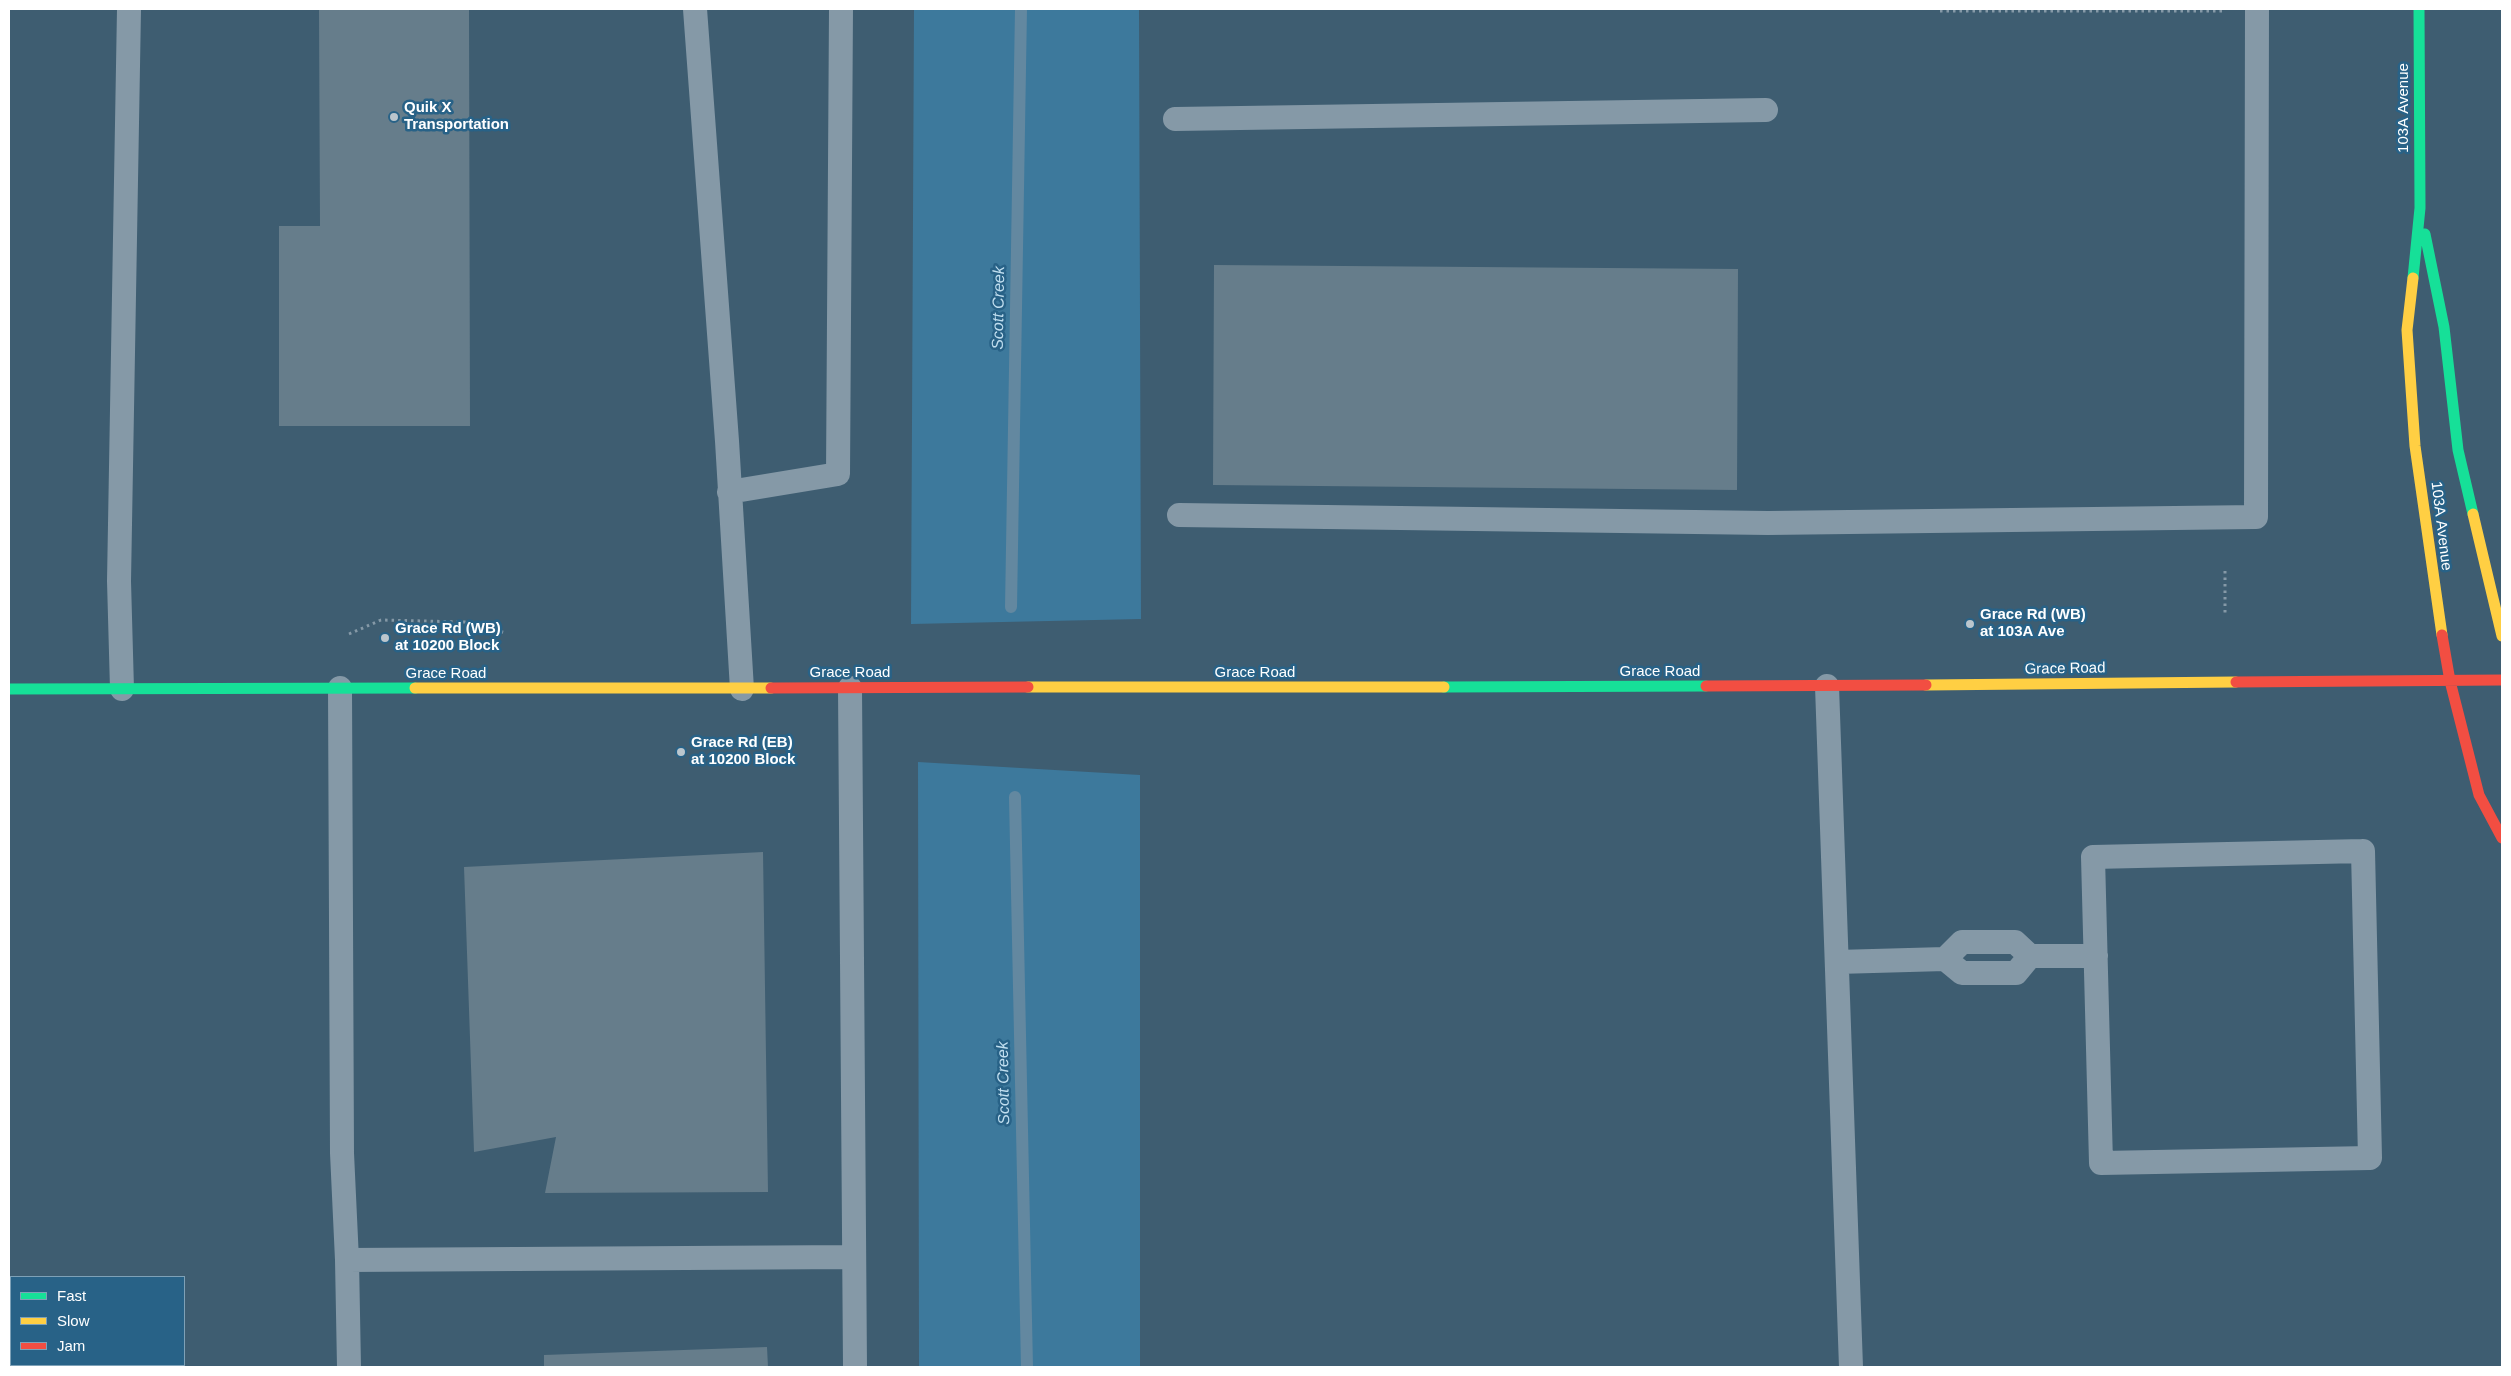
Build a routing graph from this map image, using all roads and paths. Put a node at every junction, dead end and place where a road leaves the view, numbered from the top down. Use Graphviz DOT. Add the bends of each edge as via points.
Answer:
graph roads {
  1 [pos="129,9"];
  2 [pos="694,9"];
  3 [pos="841,9"];
  4 [pos="2257,9"];
  5 [pos="2419,9"];
  6 [pos="1940,11"];
  7 [pos="2225,21"];
  8 [pos="1766,110"];
  9 [pos="1175,119"];
  10 [pos="2420,208"];
  11 [pos="729,492"];
  12 [pos="1179,515"];
  13 [pos="2225,571"];
  14 [pos="2225,613"];
  15 [pos="506,633"];
  16 [pos="349,634"];
  17 [pos="2502,636"];
  18 [pos="2502,680"];
  19 [pos="2450,681"];
  20 [pos="1827,686"];
  21 [pos="122,688"];
  22 [pos="340,688"];
  23 [pos="850,688"];
  24 [pos="9,689"];
  25 [pos="742,689"];
  26 [pos="2502,838"];
  27 [pos="2096,956"];
  28 [pos="1837,962"];
  29 [pos="854,1256"];
  30 [pos="347,1260"];
  31 [pos="349,1367"];
  32 [pos="855,1367"];
  33 [pos="1851,1367"];
  1 -- 21 [label="lane" via="119,580"];
  2 -- 11 [label="lane"];
  3 -- 11 [label="lane" via="838,474"];
  4 -- 12 [label="lane" via="2256,517 1768,523"];
  5 -- 10 [label="street, 103A Avenue"];
  6 -- 7 [label="path" via="2225,11"];
  8 -- 9 [label="lane"];
  10 -- 17 [label="street, 103A Avenue" via="2444,326 2458,450"];
  10 -- 19 [label="street, 103A Avenue" via="2406,330 2415,446"];
  11 -- 25 [label="lane"];
  13 -- 14 [label="path"];
  15 -- 16 [label="path" via="466,622 381,620"];
  18 -- 19 [label="street, Grace Road"];
  19 -- 20 [label="street, Grace Road"];
  19 -- 26 [label="street, 103A Avenue" via="2479,795"];
  20 -- 23 [label="street, Grace Road"];
  20 -- 28 [label="lane"];
  21 -- 22 [label="street, Grace Road"];
  21 -- 24 [label="street, Grace Road"];
  22 -- 25 [label="street, Grace Road"];
  22 -- 30 [label="lane" via="342,1153"];
  23 -- 25 [label="street, Grace Road"];
  23 -- 29 [label="lane"];
  27 -- 27 [label="lane" via="2100,1164 2370,1158 2363,851 2093,857"];
  27 -- 28 [label="lane" via="2030,956 2016,973 1962,973 1946,959"];
  28 -- 33 [label="lane"];
  29 -- 30 [label="lane"];
  29 -- 32 [label="lane"];
  30 -- 31 [label="lane"];
}
